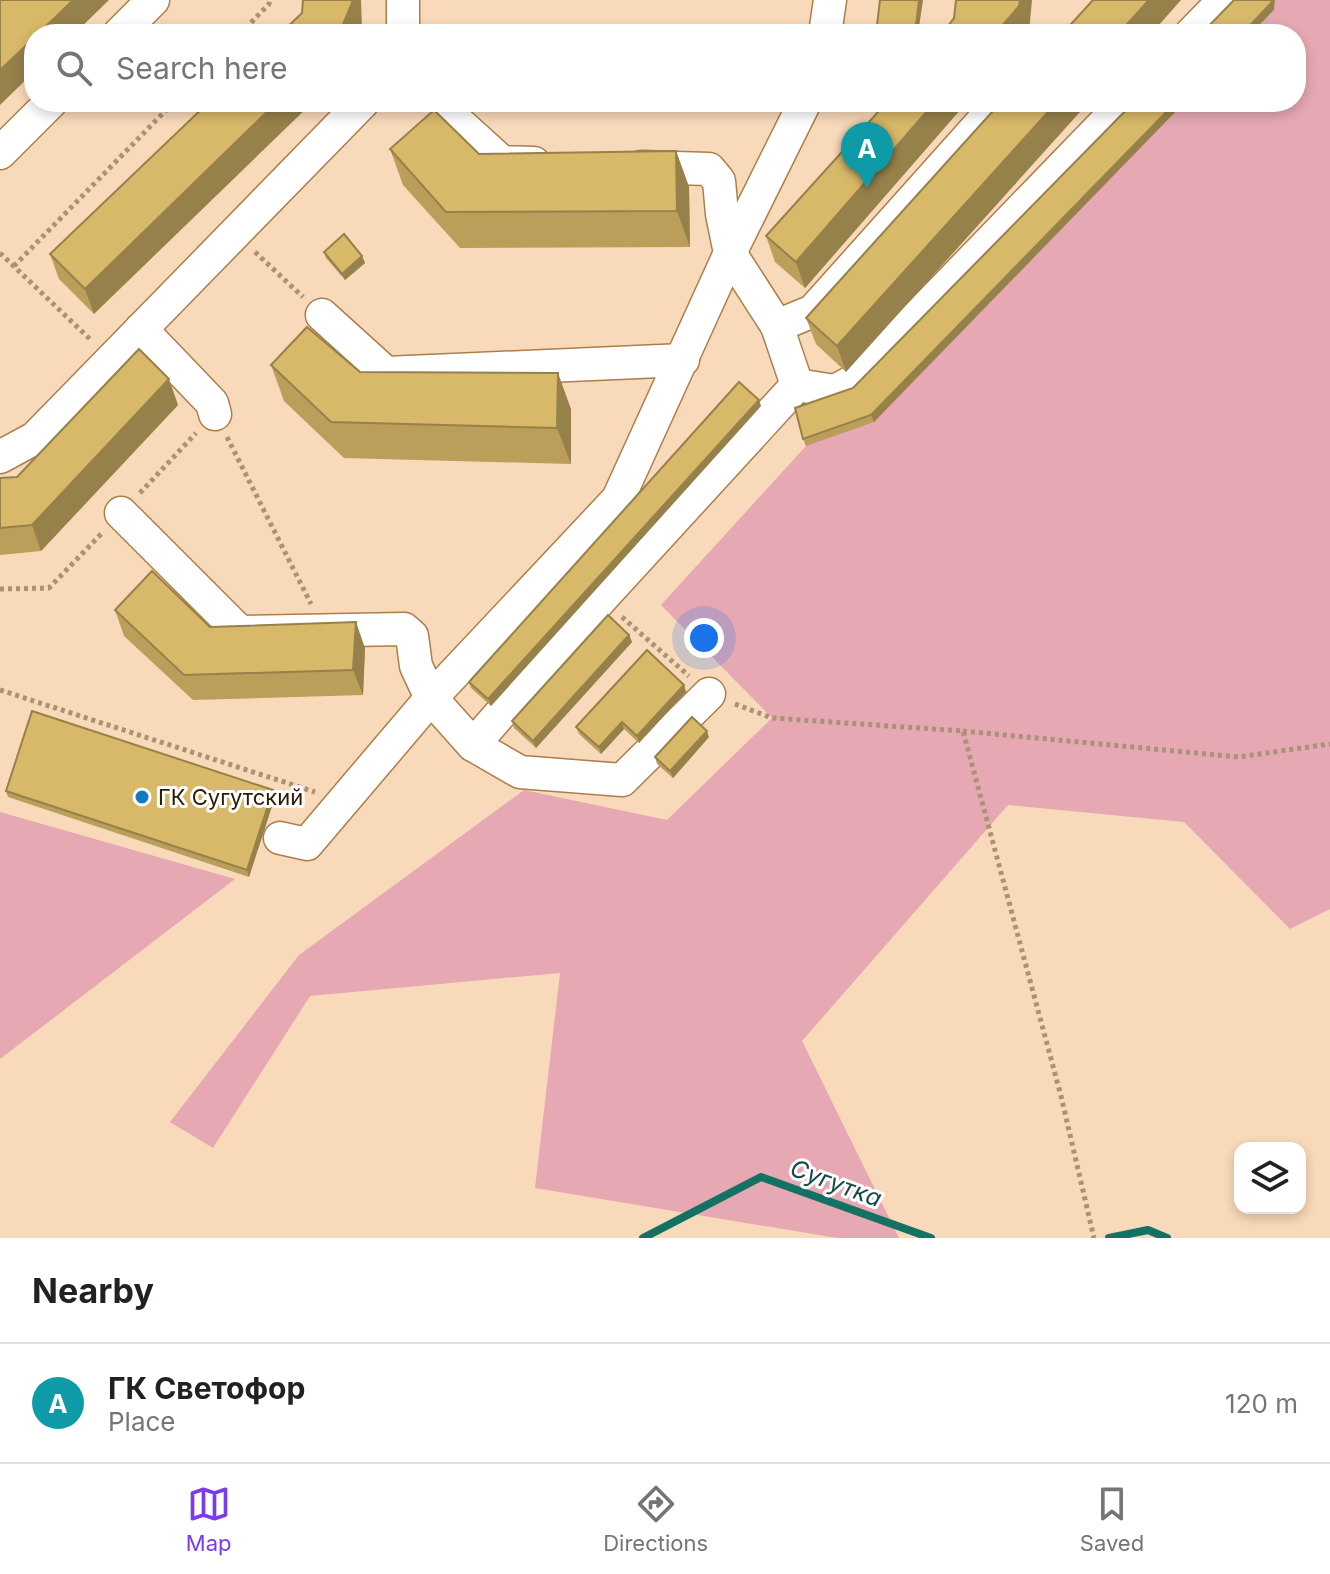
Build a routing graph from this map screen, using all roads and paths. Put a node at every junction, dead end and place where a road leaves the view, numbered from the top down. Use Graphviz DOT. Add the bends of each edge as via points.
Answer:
graph roads {
  1 [pos="153,0"];
  2 [pos="270,0"];
  3 [pos="403,0"];
  4 [pos="830,0"];
  5 [pos="1224,0"];
  6 [pos="129,24"];
  7 [pos="250,24"];
  8 [pos="403,24"];
  9 [pos="826,24"];
  10 [pos="1201,24"];
  11 [pos="41,112"];
  12 [pos="164,112"];
  13 [pos="353,112"];
  14 [pos="800,112"];
  15 [pos="991,112"];
  16 [pos="1115,112"];
  17 [pos="451,116"];
  18 [pos="0,153"];
  19 [pos="566,164"];
  20 [pos="613,166"];
  21 [pos="235,233"];
  22 [pos="0,253"];
  23 [pos="730,253"];
  24 [pos="14,266"];
  25 [pos="322,315"];
  26 [pos="777,326"];
  27 [pos="141,329"];
  28 [pos="112,360"];
  29 [pos="683,360"];
  30 [pos="797,385"];
  31 [pos="215,414"];
  32 [pos="0,457"];
  33 [pos="121,513"];
  34 [pos="601,599"];
  35 [pos="324,631"];
  36 [pos="0,690"];
  37 [pos="709,694"];
  38 [pos="431,698"];
  39 [pos="963,731"];
  40 [pos="1330,744"];
  41 [pos="473,745"];
  42 [pos="343,801"];
  43 [pos="280,838"];
  44 [pos="1094,1238"];
  1 -- 6 [label="lane"];
  2 -- 7 [label="path"];
  3 -- 8 [label="lane"];
  4 -- 9 [label="lane"];
  5 -- 10 [label="lane"];
  11 -- 18 [label="lane"];
  12 -- 24 [label="path"];
  13 -- 21 [label="lane"];
  14 -- 23 [label="lane"];
  15 -- 26 [label="lane" via="813,311"];
  16 -- 30 [label="lane" via="857,379 835,391"];
  17 -- 19 [label="lane" via="502,162"];
  20 -- 23 [label="lane" via="709,169 719,181"];
  21 -- 25 [label="path"];
  21 -- 27 [label="lane"];
  22 -- 24 [label="path"];
  23 -- 26 [label="lane"];
  23 -- 29 [label="lane"];
  24 -- 28 [label="path"];
  25 -- 29 [label="lane" via="386,373"];
  26 -- 30 [label="lane"];
  27 -- 28 [label="lane"];
  27 -- 31 [label="lane" via="212,403"];
  28 -- 32 [label="lane" via="35,438"];
  29 -- 38 [label="lane" via="618,499"];
  30 -- 34 [label="lane"];
  31 -- 35 [label="path"];
  33 -- 35 [label="lane" via="240,632"];
  34 -- 37 [label="path"];
  34 -- 41 [label="lane"];
  35 -- 38 [label="lane" via="404,629 412,636 416,666"];
  36 -- 42 [label="path"];
  37 -- 39 [label="path" via="772,718"];
  37 -- 41 [label="lane" via="622,780 520,772"];
  38 -- 41 [label="lane"];
  38 -- 42 [label="lane"];
  39 -- 40 [label="path" via="1238,757"];
  39 -- 44 [label="path"];
  42 -- 43 [label="lane" via="307,844"];
}
